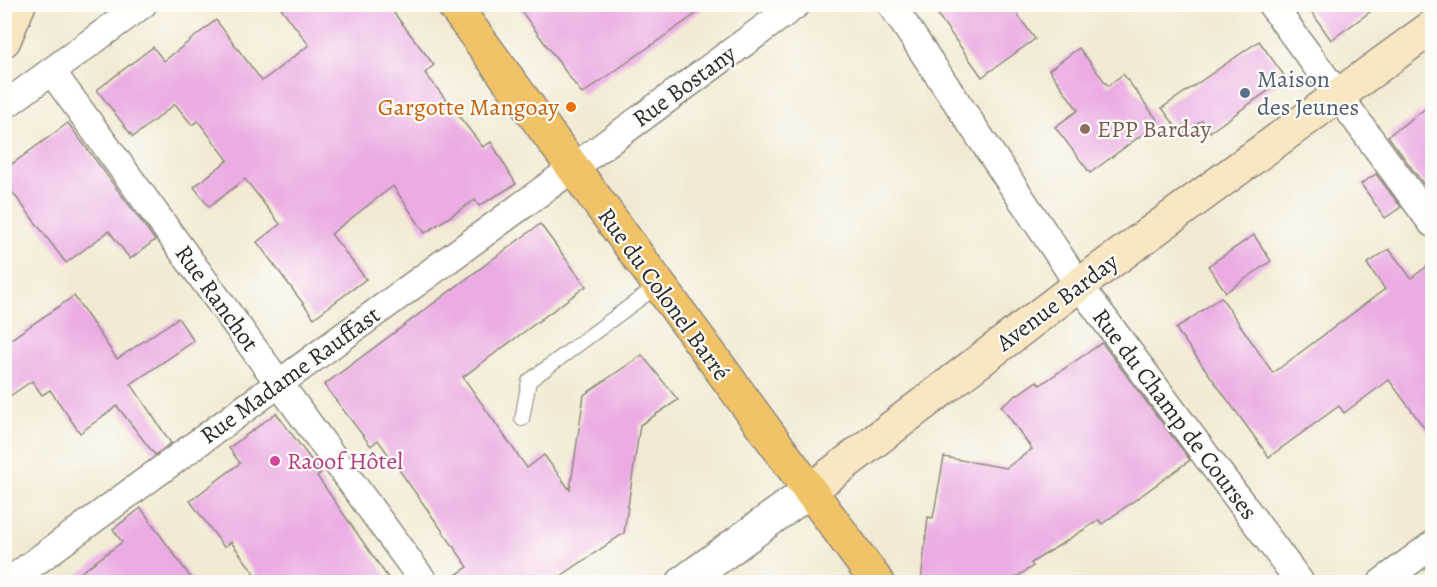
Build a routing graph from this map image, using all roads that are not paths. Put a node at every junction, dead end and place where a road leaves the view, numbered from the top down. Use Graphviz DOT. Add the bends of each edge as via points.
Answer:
graph roads {
  1 [pos="19,4"];
  2 [pos="144,4"];
  3 [pos="453,4"];
  4 [pos="797,4"];
  5 [pos="891,4"];
  6 [pos="1271,4"];
  7 [pos="1432,27"];
  8 [pos="4,40"];
  9 [pos="52,72"];
  10 [pos="1338,95"];
  11 [pos="4,106"];
  12 [pos="572,167"];
  13 [pos="1432,223"];
  14 [pos="1079,285"];
  15 [pos="657,286"];
  16 [pos="279,383"];
  17 [pos="522,419"];
  18 [pos="810,491"];
  19 [pos="1432,545"];
  20 [pos="8,582"];
  21 [pos="424,582"];
  22 [pos="684,582"];
  23 [pos="877,582"];
  24 [pos="1300,582"];
  25 [pos="1382,582"];
  1 -- 8 [label="main road"];
  2 -- 9 [label="street"];
  3 -- 12 [label="main road, Rue du Colonel Barré"];
  4 -- 12 [label="street, Rue Bostany"];
  5 -- 14 [label="street, Rue du Champ de Courses"];
  6 -- 10 [label="street"];
  7 -- 10 [label="main road, Avenue Barday"];
  9 -- 11 [label="street"];
  9 -- 16 [label="street, Rue Ranchot"];
  10 -- 13 [label="street"];
  10 -- 14 [label="main road, Avenue Barday"];
  12 -- 15 [label="main road, Rue du Colonel Barré"];
  12 -- 16 [label="street, Rue Madame Rauffast"];
  14 -- 18 [label="main road, Avenue Barday"];
  14 -- 24 [label="street, Rue du Champ de Courses"];
  15 -- 17 [label="lane" via="529,381"];
  15 -- 18 [label="main road, Rue du Colonel Barré"];
  16 -- 20 [label="street, Rue Madame Rauffast"];
  16 -- 21 [label="street, Rue Ranchot"];
  18 -- 22 [label="street, Avenue Barday"];
  18 -- 23 [label="main road, Rue du Colonel Barré"];
  19 -- 25 [label="street"];
}
